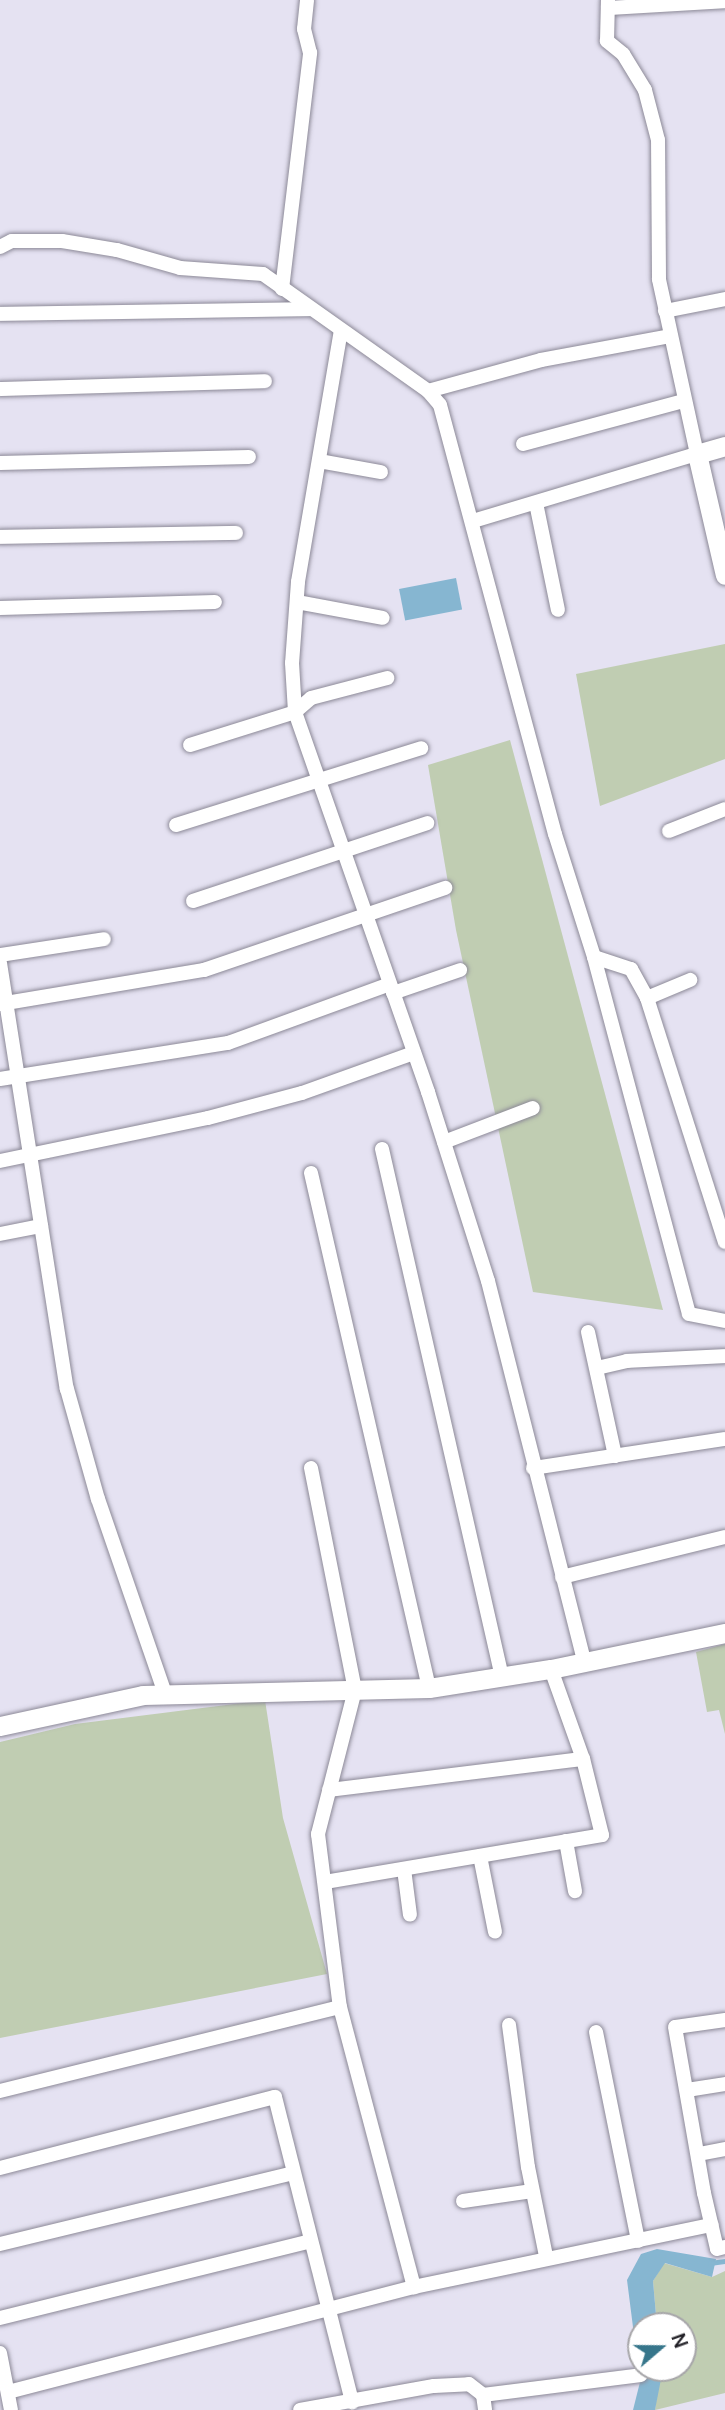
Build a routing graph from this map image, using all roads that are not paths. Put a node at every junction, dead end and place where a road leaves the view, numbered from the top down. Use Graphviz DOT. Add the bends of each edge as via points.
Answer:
graph roads {
  1 [pos="306,0"];
  2 [pos="725,1"];
  3 [pos="608,4"];
  4 [pos="0,247"];
  5 [pos="282,289"];
  6 [pos="725,299"];
  7 [pos="310,309"];
  8 [pos="665,311"];
  9 [pos="0,314"];
  10 [pos="341,330"];
  11 [pos="670,337"];
  12 [pos="265,381"];
  13 [pos="0,389"];
  14 [pos="428,391"];
  15 [pos="684,401"];
  16 [pos="523,444"];
  17 [pos="725,446"];
  18 [pos="696,454"];
  19 [pos="249,457"];
  20 [pos="319,461"];
  21 [pos="0,463"];
  22 [pos="381,472"];
  23 [pos="537,503"];
  24 [pos="473,521"];
  25 [pos="236,533"];
  26 [pos="0,537"];
  27 [pos="721,546"];
  28 [pos="725,575"];
  29 [pos="215,602"];
  30 [pos="297,602"];
  31 [pos="0,608"];
  32 [pos="558,610"];
  33 [pos="383,618"];
  34 [pos="387,678"];
  35 [pos="295,712"];
  36 [pos="190,745"];
  37 [pos="421,748"];
  38 [pos="319,782"];
  39 [pos="725,809"];
  40 [pos="427,823"];
  41 [pos="176,824"];
  42 [pos="669,831"];
  43 [pos="343,848"];
  44 [pos="445,888"];
  45 [pos="193,901"];
  46 [pos="366,915"];
  47 [pos="104,939"];
  48 [pos="0,956"];
  49 [pos="594,957"];
  50 [pos="0,964"];
  51 [pos="460,970"];
  52 [pos="690,980"];
  53 [pos="392,988"];
  54 [pos="647,998"];
  55 [pos="3,1003"];
  56 [pos="415,1053"];
  57 [pos="16,1075"];
  58 [pos="0,1079"];
  59 [pos="533,1108"];
  60 [pos="444,1142"];
  61 [pos="382,1149"];
  62 [pos="29,1155"];
  63 [pos="0,1161"];
  64 [pos="311,1173"];
  65 [pos="41,1226"];
  66 [pos="0,1234"];
  67 [pos="725,1242"];
  68 [pos="725,1321"];
  69 [pos="588,1332"];
  70 [pos="725,1356"];
  71 [pos="597,1368"];
  72 [pos="725,1439"];
  73 [pos="615,1455"];
  74 [pos="311,1468"];
  75 [pos="533,1468"];
  76 [pos="725,1537"];
  77 [pos="562,1577"];
  78 [pos="725,1633"];
  79 [pos="585,1662"];
  80 [pos="551,1669"];
  81 [pos="502,1676"];
  82 [pos="429,1688"];
  83 [pos="355,1690"];
  84 [pos="165,1693"];
  85 [pos="0,1726"];
  86 [pos="583,1759"];
  87 [pos="329,1790"];
  88 [pos="566,1841"];
  89 [pos="480,1856"];
  90 [pos="404,1868"];
  91 [pos="325,1882"];
  92 [pos="575,1891"];
  93 [pos="410,1915"];
  94 [pos="495,1932"];
  95 [pos="340,2007"];
  96 [pos="725,2020"];
  97 [pos="509,2025"];
  98 [pos="596,2032"];
  99 [pos="725,2084"];
  100 [pos="0,2091"];
  101 [pos="687,2091"];
  102 [pos="725,2150"];
  103 [pos="699,2154"];
  104 [pos="0,2168"];
  105 [pos="294,2173"];
  106 [pos="533,2191"];
  107 [pos="463,2201"];
  108 [pos="712,2225"];
  109 [pos="311,2241"];
  110 [pos="638,2241"];
  111 [pos="0,2244"];
  112 [pos="725,2247"];
  113 [pos="546,2256"];
  114 [pos="414,2287"];
  115 [pos="329,2311"];
  116 [pos="0,2318"];
  117 [pos="0,2353"];
  118 [pos="627,2377"];
  119 [pos="8,2392"];
  120 [pos="352,2402"];
  121 [pos="484,2402"];
  122 [pos="11,2410"];
  123 [pos="300,2410"];
  1 -- 5 [label="street" via="304,29 310,53"];
  2 -- 3 [label="street"];
  3 -- 8 [label="street" via="607,41 623,54 645,90 658,141 659,279"];
  4 -- 5 [label="street" via="12,241 62,242 117,250 180,268 263,274"];
  5 -- 7 [label="street"];
  6 -- 8 [label="street"];
  7 -- 9 [label="street"];
  7 -- 10 [label="street"];
  8 -- 11 [label="street"];
  10 -- 14 [label="street"];
  10 -- 20 [label="street"];
  11 -- 14 [label="street" via="541,360"];
  11 -- 15 [label="street"];
  12 -- 13 [label="street"];
  14 -- 24 [label="street" via="440,405"];
  15 -- 16 [label="street"];
  15 -- 18 [label="street"];
  17 -- 18 [label="street"];
  18 -- 23 [label="street"];
  18 -- 27 [label="street"];
  19 -- 21 [label="street"];
  20 -- 22 [label="street"];
  20 -- 30 [label="street"];
  23 -- 24 [label="street"];
  23 -- 32 [label="street"];
  24 -- 49 [label="street" via="555,834"];
  25 -- 26 [label="street"];
  27 -- 28 [label="street"];
  29 -- 31 [label="street"];
  30 -- 33 [label="street"];
  30 -- 35 [label="street" via="292,663"];
  34 -- 35 [label="street" via="311,698"];
  35 -- 36 [label="street"];
  35 -- 38 [label="street"];
  37 -- 38 [label="street"];
  38 -- 41 [label="street"];
  38 -- 43 [label="street"];
  39 -- 42 [label="street"];
  40 -- 43 [label="street"];
  43 -- 45 [label="street"];
  43 -- 46 [label="street"];
  44 -- 46 [label="street"];
  46 -- 53 [label="street"];
  46 -- 55 [label="street" via="204,970"];
  47 -- 48 [label="street"];
  49 -- 54 [label="street" via="631,970"];
  49 -- 68 [label="street" via="689,1314"];
  50 -- 55 [label="street"];
  51 -- 53 [label="street"];
  52 -- 54 [label="street"];
  53 -- 56 [label="street"];
  53 -- 57 [label="street" via="228,1043"];
  54 -- 67 [label="street"];
  55 -- 57 [label="street"];
  56 -- 60 [label="street"];
  56 -- 62 [label="street" via="302,1093"];
  57 -- 58 [label="street"];
  57 -- 62 [label="street"];
  59 -- 60 [label="street"];
  60 -- 75 [label="street" via="488,1281"];
  61 -- 81 [label="street"];
  62 -- 63 [label="street"];
  62 -- 65 [label="street"];
  64 -- 82 [label="street"];
  65 -- 66 [label="street"];
  65 -- 84 [label="street" via="67,1389 98,1499"];
  69 -- 71 [label="street"];
  70 -- 71 [label="street" via="627,1361"];
  71 -- 73 [label="street"];
  72 -- 73 [label="street"];
  73 -- 75 [label="street"];
  74 -- 83 [label="street"];
  75 -- 77 [label="street"];
  76 -- 77 [label="street"];
  77 -- 79 [label="street"];
  78 -- 79 [label="street"];
  79 -- 80 [label="street"];
  80 -- 81 [label="street"];
  80 -- 86 [label="street"];
  81 -- 82 [label="street"];
  82 -- 83 [label="street"];
  83 -- 84 [label="street"];
  83 -- 87 [label="street"];
  84 -- 85 [label="street"];
  86 -- 87 [label="street"];
  86 -- 88 [label="street" via="602,1835"];
  87 -- 91 [label="street" via="318,1835"];
  88 -- 89 [label="street"];
  88 -- 92 [label="street"];
  89 -- 90 [label="street"];
  89 -- 94 [label="street"];
  90 -- 91 [label="street"];
  90 -- 93 [label="street"];
  91 -- 95 [label="street"];
  95 -- 100 [label="street"];
  95 -- 114 [label="street"];
  96 -- 101 [label="street" via="675,2027"];
  97 -- 106 [label="street"];
  98 -- 110 [label="street"];
  99 -- 101 [label="street"];
  101 -- 103 [label="street"];
  102 -- 103 [label="street"];
  103 -- 108 [label="street"];
  104 -- 105 [label="street" via="275,2096"];
  105 -- 109 [label="street"];
  105 -- 111 [label="street"];
  106 -- 107 [label="street"];
  106 -- 113 [label="street"];
  108 -- 110 [label="street"];
  108 -- 112 [label="street" via="717,2249"];
  109 -- 115 [label="street"];
  109 -- 116 [label="street"];
  110 -- 113 [label="street"];
  113 -- 114 [label="street"];
  114 -- 115 [label="street"];
  115 -- 119 [label="street"];
  115 -- 120 [label="street"];
  117 -- 119 [label="street"];
  118 -- 121 [label="street"];
  119 -- 122 [label="street"];
  120 -- 121 [label="street" via="469,2384"];
  120 -- 123 [label="street"];
}
